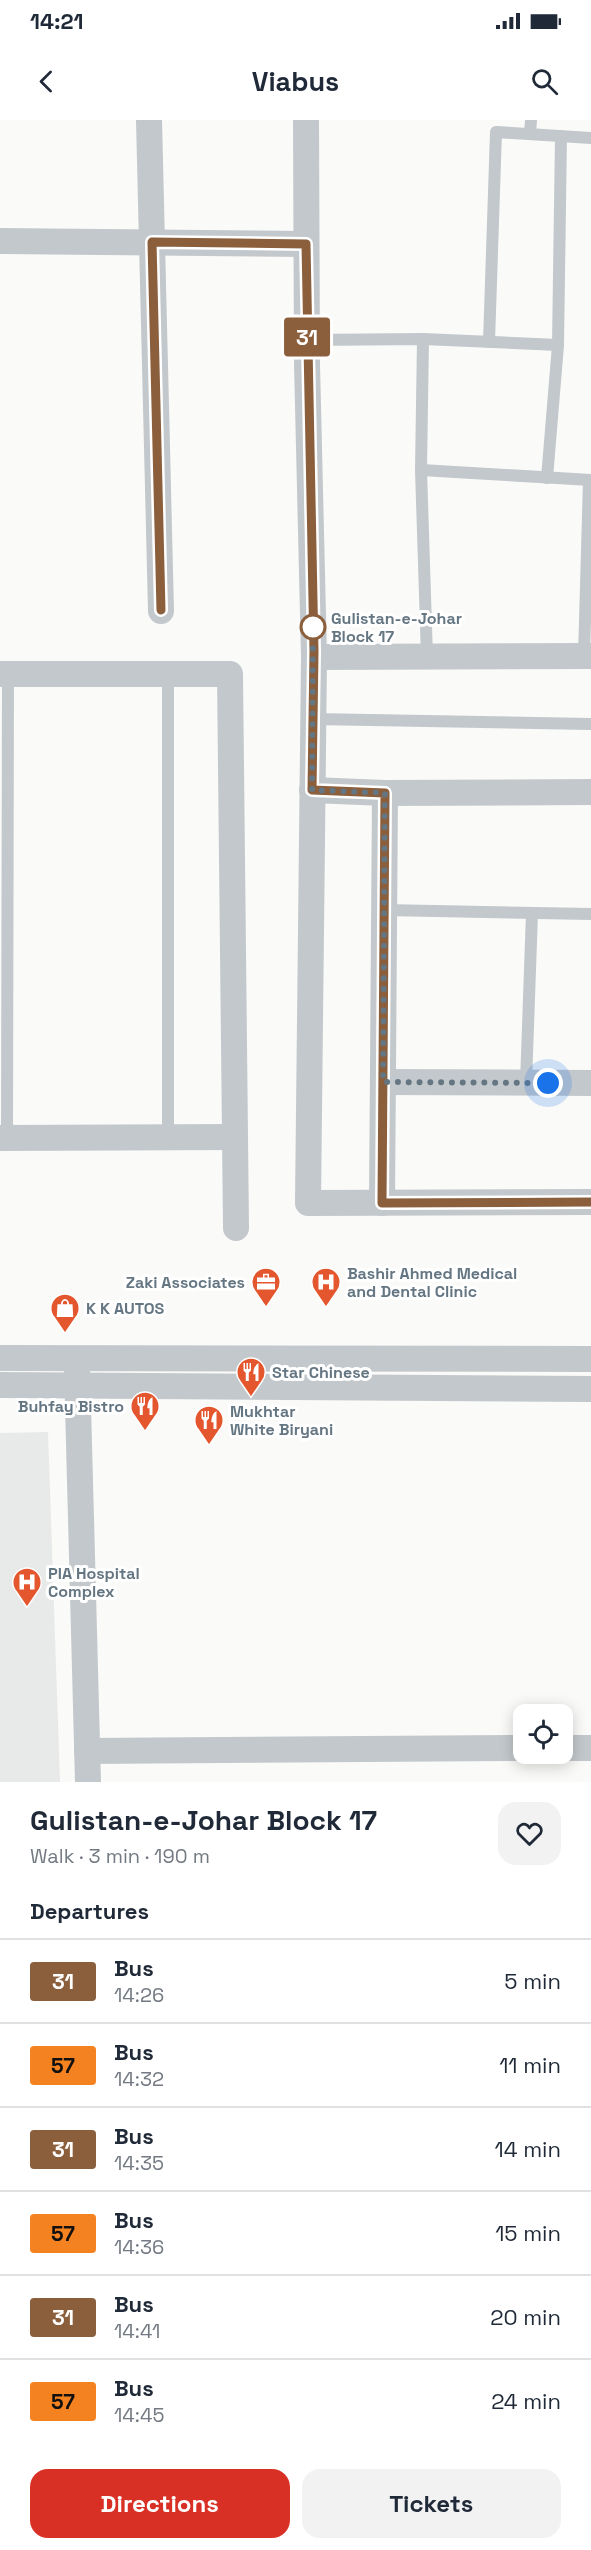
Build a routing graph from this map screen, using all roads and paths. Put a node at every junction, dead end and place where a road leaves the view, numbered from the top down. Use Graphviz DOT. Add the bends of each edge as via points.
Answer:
graph roads {
  1 [pos="149,120"];
  2 [pos="306,120"];
  3 [pos="531,120"];
  4 [pos="530,134"];
  5 [pos="561,136"];
  6 [pos="591,138"];
  7 [pos="0,241"];
  8 [pos="152,242"];
  9 [pos="306,244"];
  10 [pos="423,339"];
  11 [pos="307,340"];
  12 [pos="489,342"];
  13 [pos="558,345"];
  14 [pos="421,470"];
  15 [pos="547,477"];
  16 [pos="590,480"];
  17 [pos="161,610"];
  18 [pos="587,656"];
  19 [pos="314,657"];
  20 [pos="427,657"];
  21 [pos="4,674"];
  22 [pos="168,674"];
  23 [pos="313,719"];
  24 [pos="591,724"];
  25 [pos="312,790"];
  26 [pos="591,792"];
  27 [pos="385,793"];
  28 [pos="384,910"];
  29 [pos="532,913"];
  30 [pos="591,914"];
  31 [pos="383,1082"];
  32 [pos="526,1083"];
  33 [pos="591,1083"];
  34 [pos="168,1137"];
  35 [pos="235,1137"];
  36 [pos="3,1138"];
  37 [pos="591,1202"];
  38 [pos="382,1203"];
  39 [pos="236,1228"];
  40 [pos="0,1358"];
  41 [pos="76,1358"];
  42 [pos="591,1359"];
  43 [pos="0,1385"];
  44 [pos="77,1385"];
  45 [pos="591,1389"];
  46 [pos="513,1748"];
  47 [pos="573,1748"];
  48 [pos="591,1748"];
  49 [pos="87,1752"];
  50 [pos="88,1782"];
  1 -- 8 [label="street"];
  2 -- 9 [label="street"];
  3 -- 4 [label="lane"];
  4 -- 5 [label="lane"];
  4 -- 12 [label="lane" via="496,132"];
  5 -- 6 [label="lane"];
  5 -- 13 [label="lane"];
  7 -- 8 [label="street"];
  8 -- 9 [label="street"];
  8 -- 17 [label="street"];
  9 -- 11 [label="street"];
  10 -- 11 [label="lane"];
  10 -- 12 [label="lane"];
  10 -- 14 [label="lane"];
  11 -- 19 [label="street"];
  12 -- 13 [label="lane"];
  13 -- 15 [label="lane"];
  14 -- 15 [label="lane"];
  14 -- 20 [label="lane"];
  15 -- 16 [label="lane"];
  16 -- 18 [label="lane"];
  18 -- 20 [label="street"];
  19 -- 20 [label="street"];
  19 -- 23 [label="street"];
  21 -- 22 [label="street"];
  21 -- 36 [label="lane"];
  22 -- 34 [label="lane"];
  22 -- 35 [label="street" via="230,674"];
  23 -- 24 [label="lane"];
  23 -- 25 [label="street"];
  25 -- 27 [label="street"];
  25 -- 38 [label="street" via="308,1203"];
  26 -- 27 [label="street"];
  27 -- 28 [label="street"];
  28 -- 29 [label="lane"];
  28 -- 31 [label="street"];
  29 -- 30 [label="lane"];
  29 -- 32 [label="lane"];
  31 -- 32 [label="street"];
  31 -- 38 [label="street"];
  32 -- 33 [label="street"];
  34 -- 35 [label="street"];
  34 -- 36 [label="street"];
  35 -- 39 [label="street"];
  37 -- 38 [label="street"];
  40 -- 41 [label="street"];
  41 -- 42 [label="street"];
  41 -- 44 [label="street"];
  43 -- 44 [label="street"];
  44 -- 45 [label="street"];
  44 -- 49 [label="street"];
  46 -- 49 [label="street"];
  47 -- 48 [label="street"];
  49 -- 50 [label="street"];
}
